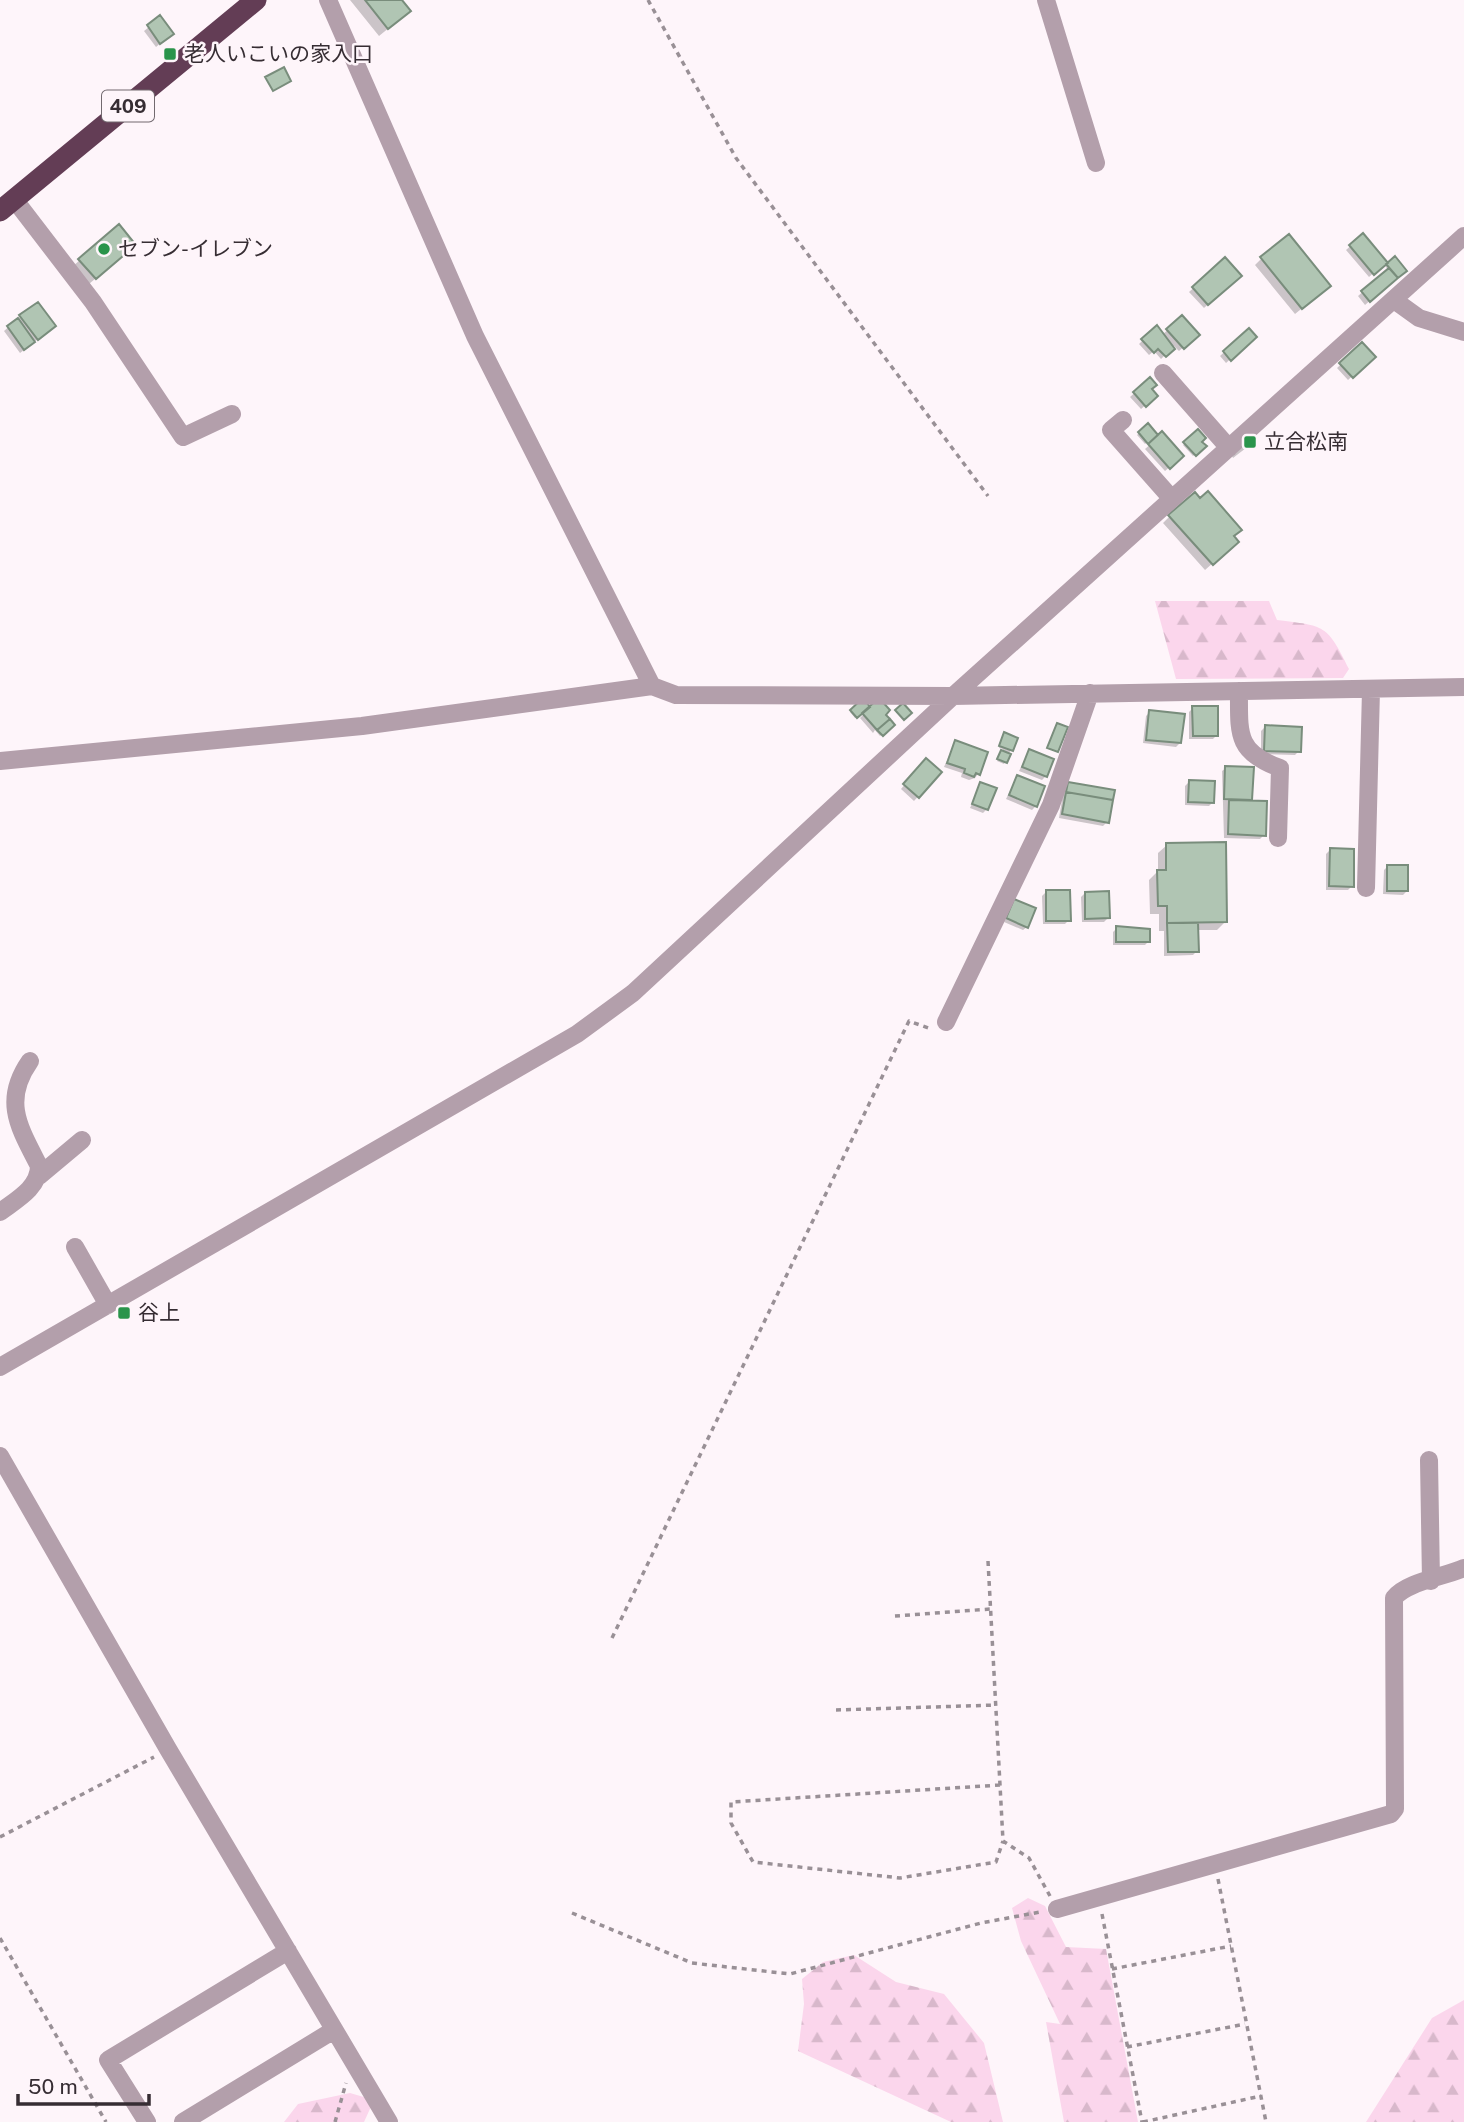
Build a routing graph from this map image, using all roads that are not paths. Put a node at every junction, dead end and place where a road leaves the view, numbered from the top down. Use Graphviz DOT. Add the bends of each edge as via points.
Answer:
graph roads {
  1 [pos="256,0"];
  2 [pos="328,0"];
  3 [pos="1046,0"];
  4 [pos="1096,163"];
  5 [pos="7,205"];
  6 [pos="1464,236"];
  7 [pos="1394,300"];
  8 [pos="1464,332"];
  9 [pos="1163,373"];
  10 [pos="232,414"];
  11 [pos="1123,420"];
  12 [pos="1229,449"];
  13 [pos="1172,499"];
  14 [pos="652,686"];
  15 [pos="1464,687"];
  16 [pos="1371,690"];
  17 [pos="1239,691"];
  18 [pos="1090,693"];
  19 [pos="953,696"];
  20 [pos="0,761"];
  21 [pos="1278,838"];
  22 [pos="1366,888"];
  23 [pos="946,1022"];
  24 [pos="30,1061"];
  25 [pos="82,1140"];
  26 [pos="39,1177"];
  27 [pos="0,1212"];
  28 [pos="75,1247"];
  29 [pos="108,1305"];
  30 [pos="0,1367"];
  31 [pos="0,1456"];
  32 [pos="1429,1460"];
  33 [pos="1464,1569"];
  34 [pos="1431,1581"];
  35 [pos="1057,1909"];
  36 [pos="288,1951"];
  37 [pos="334,2030"];
  38 [pos="147,2122"];
  39 [pos="183,2122"];
  40 [pos="389,2122"];
  1 -- 5 [label="highway, 409"];
  2 -- 14 [label="street" via="475,336"];
  3 -- 4 [label="street"];
  5 -- 10 [label="street" via="93,302 184,437"];
  6 -- 7 [label="street"];
  7 -- 8 [label="street" via="1419,318"];
  7 -- 12 [label="street"];
  9 -- 12 [label="street"];
  11 -- 13 [label="street" via="1111,430"];
  12 -- 13 [label="street"];
  13 -- 19 [label="street"];
  14 -- 19 [label="street" via="676,695"];
  14 -- 20 [label="street" via="362,726"];
  15 -- 16 [label="street"];
  16 -- 17 [label="street"];
  16 -- 22 [label="street"];
  17 -- 18 [label="street"];
  17 -- 21 [label="street" via="1239,729 1246,746 1256,759 1280,768"];
  18 -- 19 [label="street"];
  18 -- 23 [label="street" via="1051,805"];
  19 -- 29 [label="street" via="633,993 577,1034"];
  24 -- 26 [label="street" via="15,1090 14,1110 39,1166"];
  25 -- 26 [label="street"];
  26 -- 27 [label="street"];
  28 -- 29 [label="street"];
  29 -- 30 [label="street"];
  31 -- 36 [label="street"];
  32 -- 34 [label="street"];
  33 -- 34 [label="street"];
  34 -- 35 [label="street" via="1404,1587 1394,1598 1395,1809 1391,1814"];
  36 -- 37 [label="street"];
  36 -- 38 [label="street" via="108,2060"];
  37 -- 39 [label="street"];
  37 -- 40 [label="street"];
}
